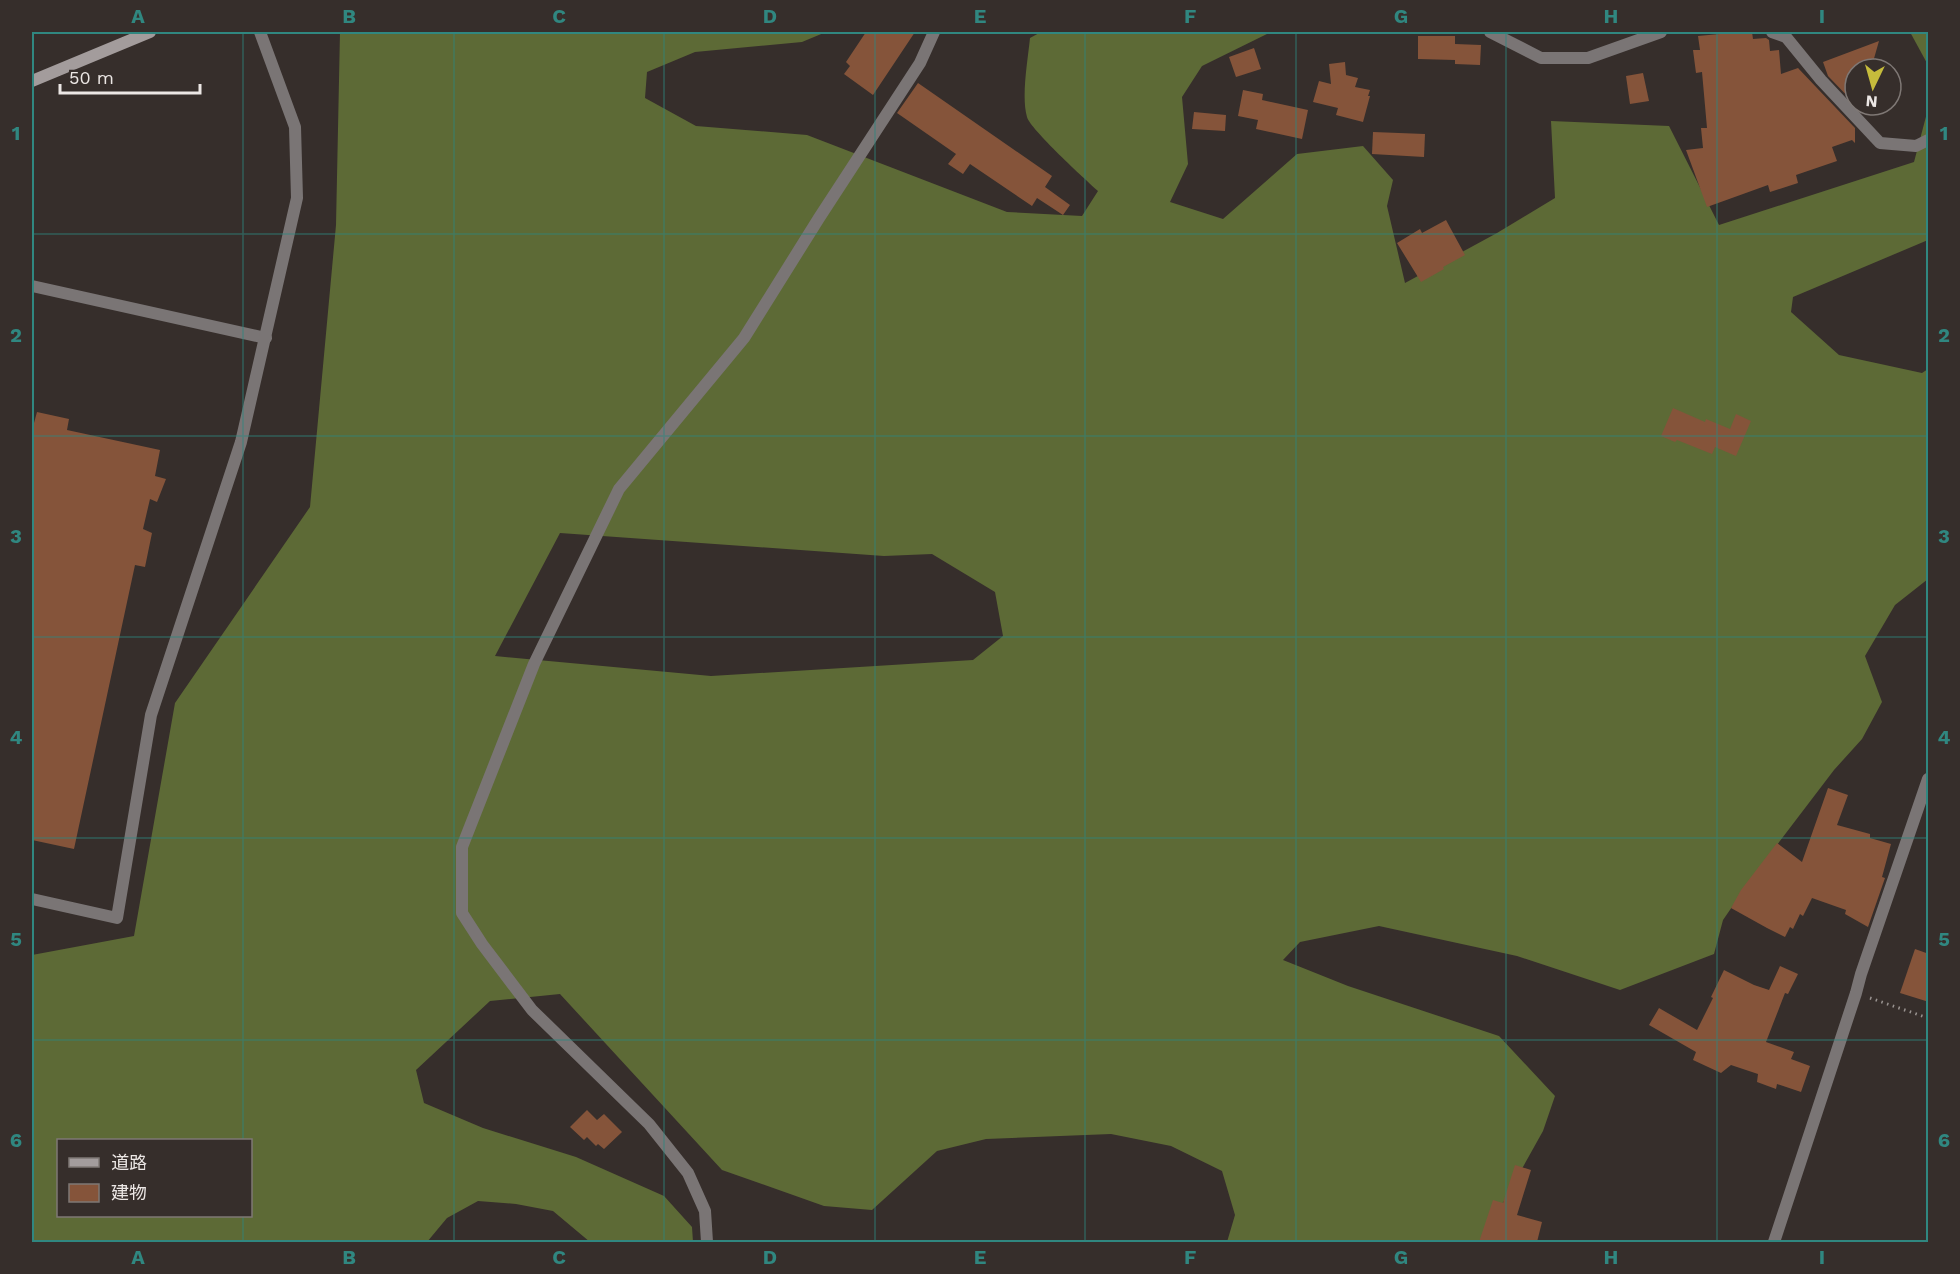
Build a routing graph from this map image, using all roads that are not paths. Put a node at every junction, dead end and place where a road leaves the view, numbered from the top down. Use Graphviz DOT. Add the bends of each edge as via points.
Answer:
graph roads {
  1 [pos="150,32"];
  2 [pos="260,32"];
  3 [pos="934,32"];
  4 [pos="1491,32"];
  5 [pos="1661,32"];
  6 [pos="1772,32"];
  7 [pos="32,81"];
  8 [pos="1929,140"];
  9 [pos="32,286"];
  10 [pos="266,338"];
  11 [pos="1929,779"];
  12 [pos="32,898"];
  13 [pos="707,1242"];
  14 [pos="1774,1242"];
  1 -- 7 [label="street"];
  2 -- 10 [label="street" via="295,127 297,198"];
  3 -- 13 [label="street" via="920,63 744,338 620,489 534,664 462,847 462,913 532,1010 649,1124 688,1173 705,1211"];
  4 -- 5 [label="street" via="1541,58 1588,58"];
  6 -- 8 [label="street" via="1786,37 1880,143 1916,146"];
  9 -- 10 [label="street"];
  10 -- 12 [label="street" via="241,442 151,715 117,918"];
  11 -- 14 [label="street"];
}
